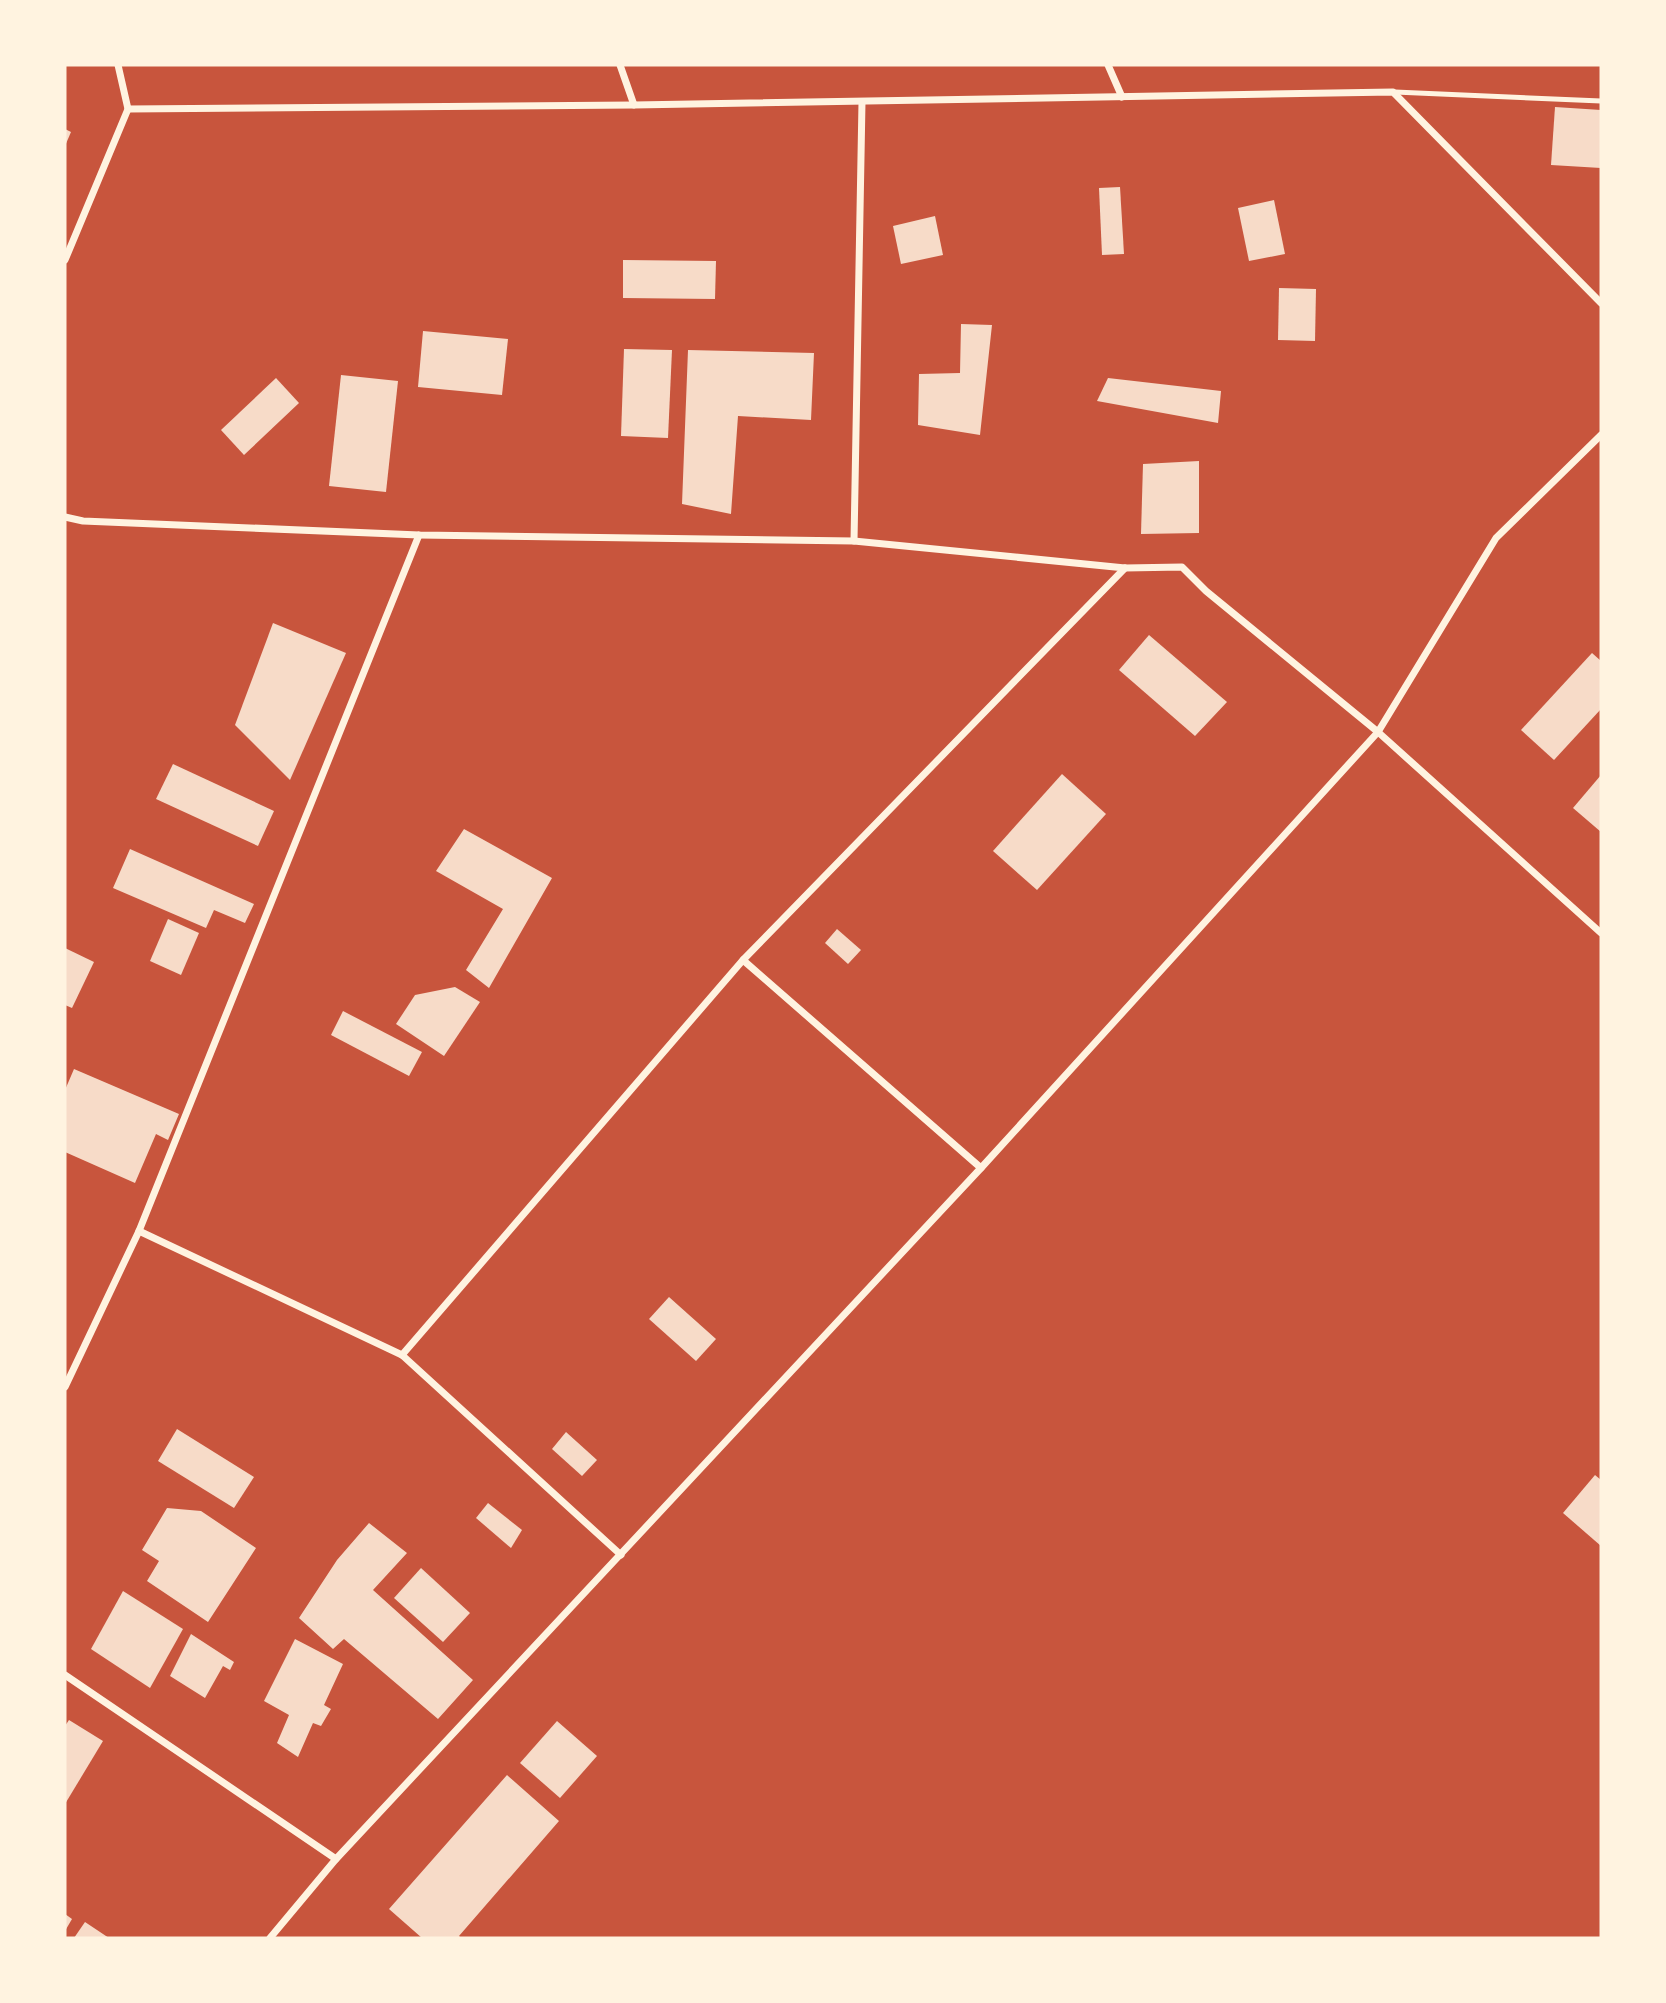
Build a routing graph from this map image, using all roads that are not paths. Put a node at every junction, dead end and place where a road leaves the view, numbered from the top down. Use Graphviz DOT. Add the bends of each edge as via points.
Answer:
graph roads {
  1 [pos="118,65"];
  2 [pos="621,65"];
  3 [pos="1108,65"];
  4 [pos="1394,92"];
  5 [pos="1122,97"];
  6 [pos="1601,101"];
  7 [pos="862,102"];
  8 [pos="634,105"];
  9 [pos="128,109"];
  10 [pos="65,260"];
  11 [pos="1601,303"];
  12 [pos="1601,435"];
  13 [pos="65,517"];
  14 [pos="419,535"];
  15 [pos="854,541"];
  16 [pos="1125,568"];
  17 [pos="1378,732"];
  18 [pos="1601,933"];
  19 [pos="743,960"];
  20 [pos="981,1168"];
  21 [pos="139,1231"];
  22 [pos="402,1355"];
  23 [pos="65,1387"];
  24 [pos="621,1555"];
  25 [pos="65,1675"];
  26 [pos="336,1859"];
  27 [pos="270,1938"];
  1 -- 9 [label="street"];
  2 -- 8 [label="street"];
  3 -- 5 [label="street"];
  4 -- 5 [label="street"];
  4 -- 6 [label="lane"];
  4 -- 11 [label="street"];
  5 -- 7 [label="street"];
  7 -- 8 [label="street"];
  7 -- 15 [label="street"];
  8 -- 9 [label="street"];
  9 -- 10 [label="street"];
  12 -- 17 [label="street" via="1496,538"];
  13 -- 14 [label="street"];
  14 -- 15 [label="street"];
  14 -- 21 [label="street"];
  15 -- 16 [label="street"];
  16 -- 17 [label="street" via="1182,567"];
  16 -- 19 [label="street"];
  17 -- 18 [label="street"];
  17 -- 20 [label="street"];
  19 -- 20 [label="street"];
  19 -- 22 [label="street"];
  20 -- 24 [label="street"];
  21 -- 22 [label="street"];
  21 -- 23 [label="street"];
  22 -- 24 [label="street"];
  24 -- 26 [label="street"];
  25 -- 26 [label="street"];
  26 -- 27 [label="street"];
}
